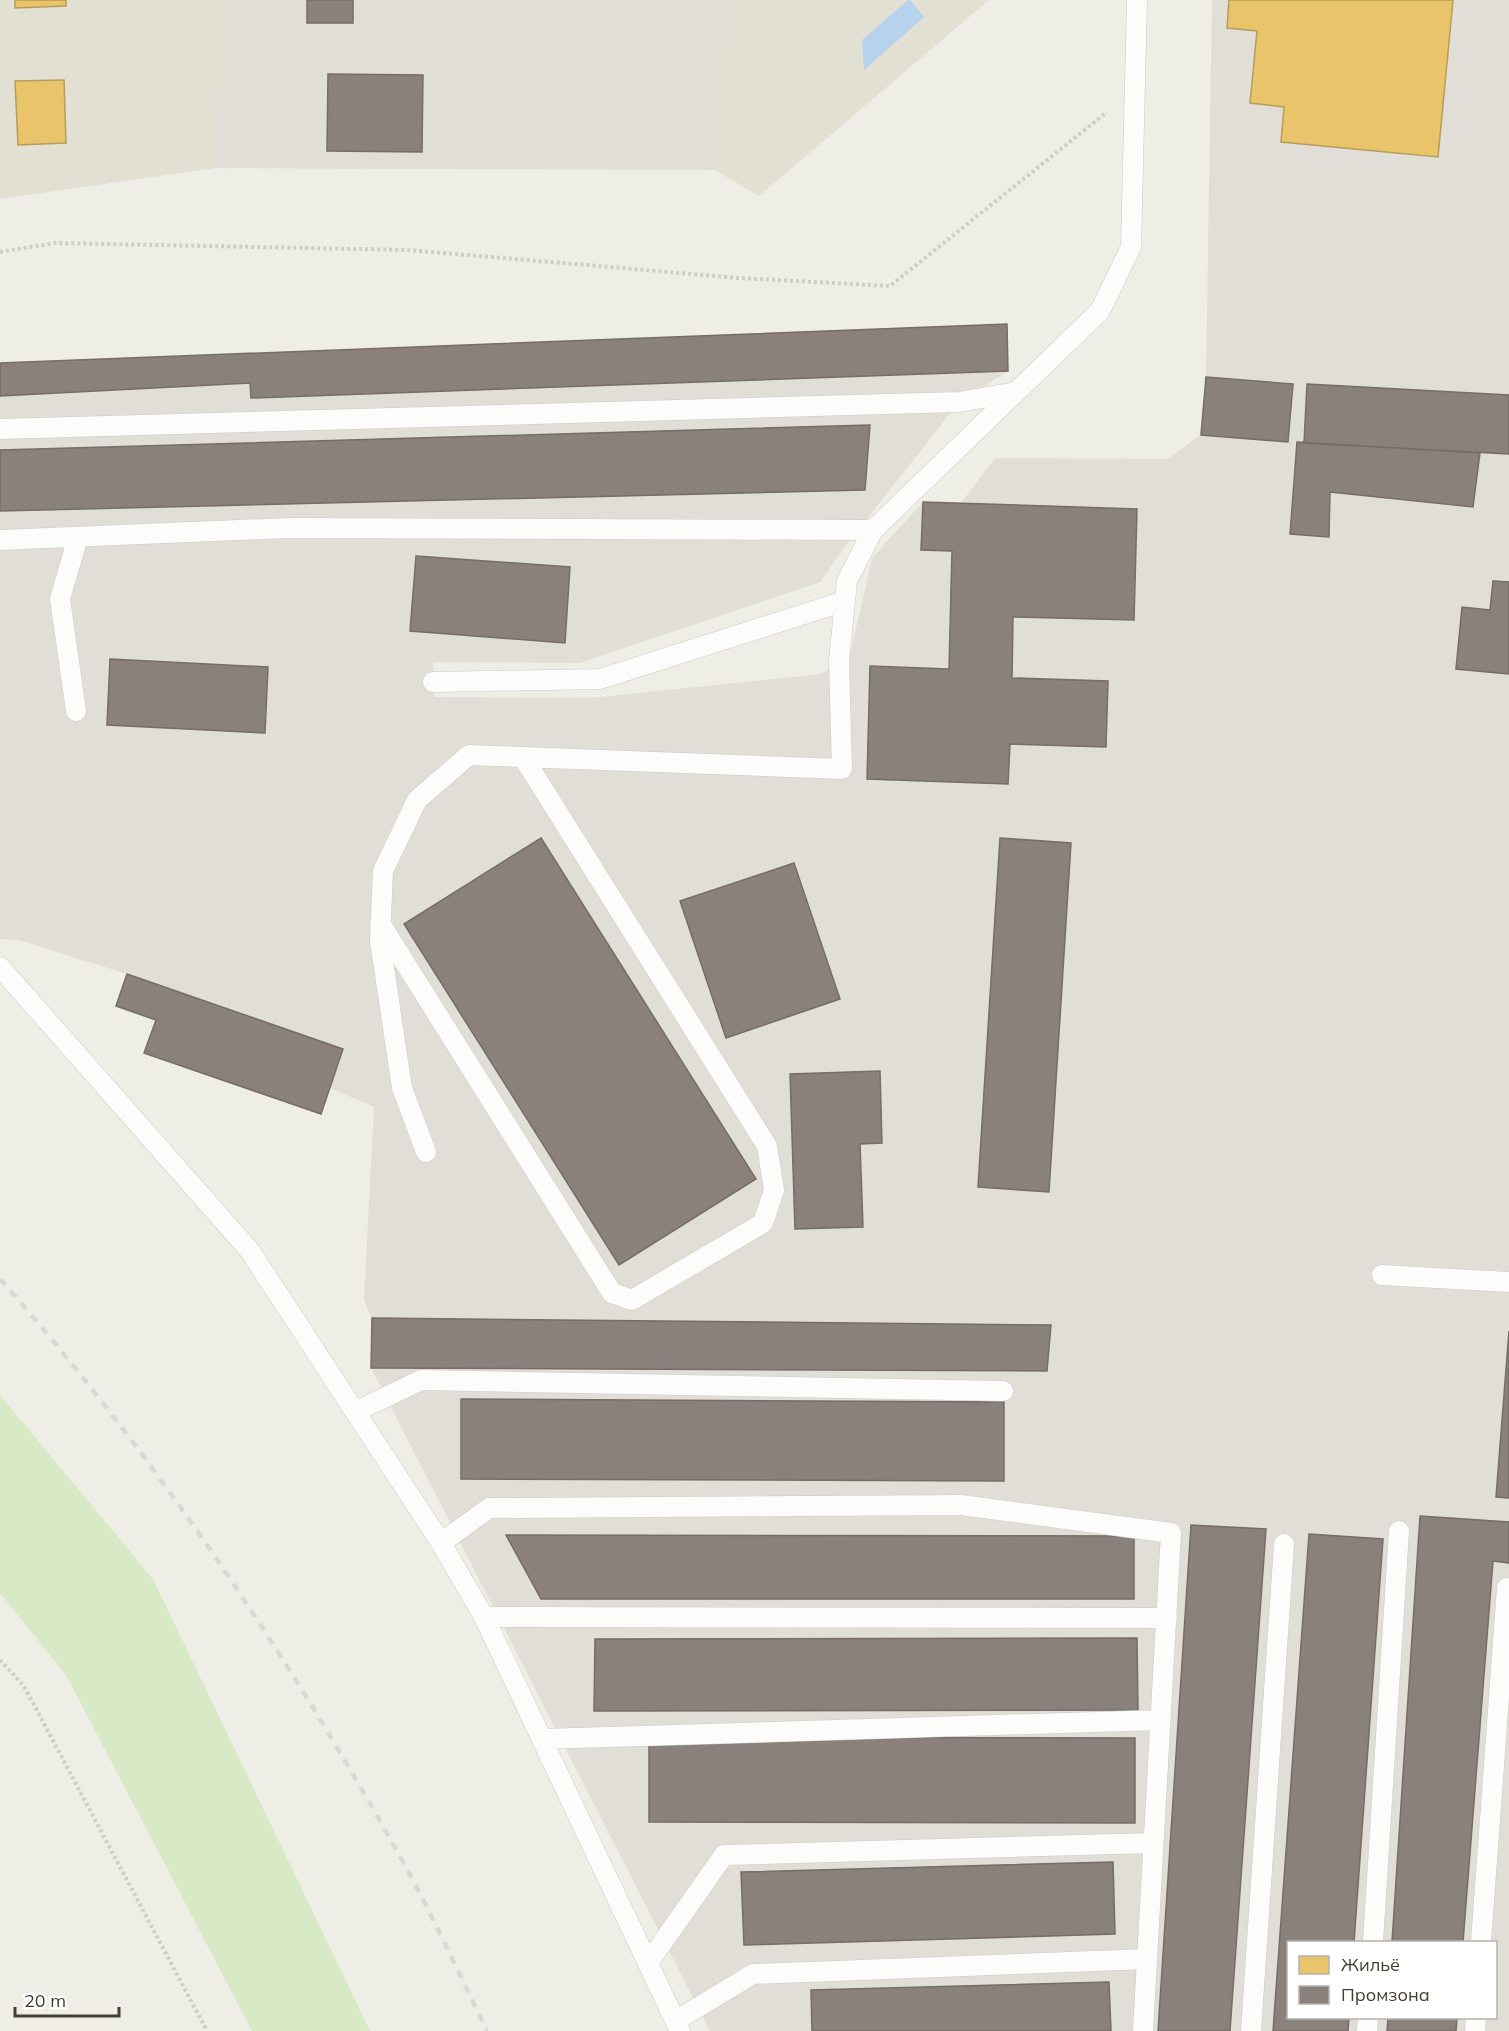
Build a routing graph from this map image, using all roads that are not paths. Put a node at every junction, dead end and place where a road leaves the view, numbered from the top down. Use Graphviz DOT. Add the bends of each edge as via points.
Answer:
graph roads {
  1 [pos="1137,0"];
  2 [pos="1016,392"];
  3 [pos="0,429"];
  4 [pos="873,530"];
  5 [pos="78,537"];
  6 [pos="0,540"];
  7 [pos="845,601"];
  8 [pos="433,682"];
  9 [pos="76,711"];
  10 [pos="523,757"];
  11 [pos="380,923"];
  12 [pos="0,968"];
  13 [pos="426,1152"];
  14 [pos="1382,1275"];
  15 [pos="1509,1282"];
  16 [pos="1003,1391"];
  17 [pos="355,1412"];
  18 [pos="1399,1531"];
  19 [pos="441,1543"];
  20 [pos="1284,1544"];
  21 [pos="1507,1588"];
  22 [pos="484,1617"];
  23 [pos="1167,1618"];
  24 [pos="1160,1720"];
  25 [pos="542,1739"];
  26 [pos="1153,1843"];
  27 [pos="1373,1941"];
  28 [pos="1481,1941"];
  29 [pos="1147,1959"];
  30 [pos="648,1963"];
  31 [pos="678,2026"];
  32 [pos="1143,2031"];
  33 [pos="1251,2031"];
  1 -- 2 [label="lane" via="1131,247 1100,311"];
  2 -- 3 [label="lane" via="959,402"];
  2 -- 4 [label="lane"];
  4 -- 5 [label="lane" via="288,528"];
  4 -- 7 [label="lane" via="847,581"];
  5 -- 6 [label="lane"];
  5 -- 9 [label="lane" via="60,599"];
  7 -- 8 [label="lane" via="600,679"];
  7 -- 10 [label="lane" via="839,661 842,769"];
  10 -- 11 [label="lane" via="469,755 417,800 383,871"];
  10 -- 11 [label="lane" via="767,1146 774,1191 763,1223 632,1300 612,1293"];
  11 -- 13 [label="lane" via="402,1088"];
  12 -- 17 [label="lane" via="250,1251"];
  14 -- 15 [label="lane"];
  16 -- 17 [label="lane" via="421,1380"];
  17 -- 19 [label="lane"];
  18 -- 27 [label="lane"];
  19 -- 22 [label="lane"];
  19 -- 23 [label="lane" via="489,1508 962,1505 1172,1533"];
  20 -- 33 [label="lane"];
  21 -- 28 [label="lane"];
  22 -- 23 [label="lane"];
  22 -- 25 [label="lane"];
  23 -- 24 [label="lane"];
  24 -- 25 [label="lane"];
  24 -- 26 [label="lane"];
  25 -- 30 [label="lane"];
  26 -- 29 [label="lane"];
  26 -- 30 [label="lane" via="724,1855"];
  29 -- 31 [label="lane" via="753,1974"];
  29 -- 32 [label="lane"];
  30 -- 31 [label="lane"];
}
